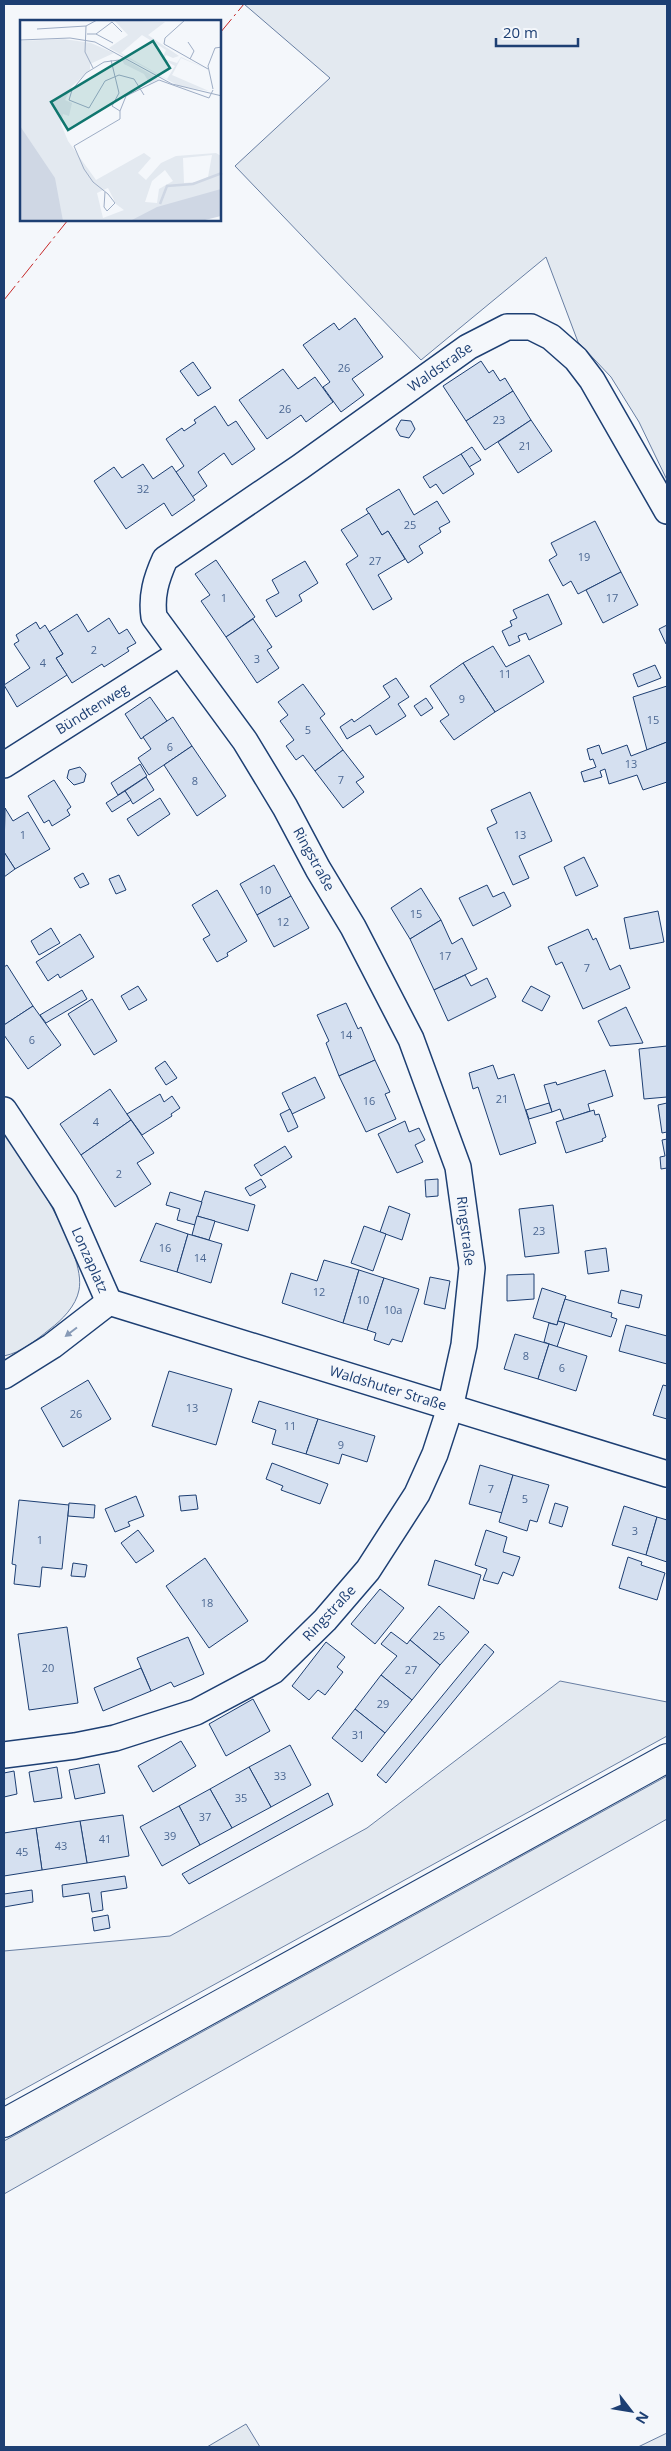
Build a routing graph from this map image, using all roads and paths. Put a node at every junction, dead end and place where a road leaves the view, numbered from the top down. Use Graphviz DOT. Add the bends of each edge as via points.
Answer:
graph roads {
  1 [pos="667,510"];
  2 [pos="164,559"];
  3 [pos="180,653"];
  4 [pos="4,765"];
  5 [pos="4,1110"];
  6 [pos="109,1302"];
  7 [pos="4,1376"];
  8 [pos="450,1408"];
  9 [pos="667,1474"];
  10 [pos="4,1755"];
  11 [pos="667,1758"];
  12 [pos="4,2123"];
  1 -- 2 [label="street, Waldstraße" via="592,380 576,359 550,337 531,327 507,326 468,346 300,467"];
  2 -- 3 [label="street, Ringstraße" via="152,600 154,617"];
  3 -- 4 [label="street, Bündtenweg"];
  3 -- 8 [label="street, Ringstraße" via="245,741 285,807 411,1038 436,1102 458,1167 472,1268 464,1345"];
  5 -- 6 [label="street, Lonzaplatz" via="65,1202"];
  6 -- 7 [label="street, Lonzaplatz, one-way" via="52,1346"];
  6 -- 8 [label="street, Waldshuter Straße"];
  8 -- 9 [label="street, Waldshuter Straße"];
  8 -- 10 [label="street, Ringstraße" via="417,1494 389,1539 326,1620 273,1671 196,1712 115,1738"];
  11 -- 12 [label="main road"];
}
